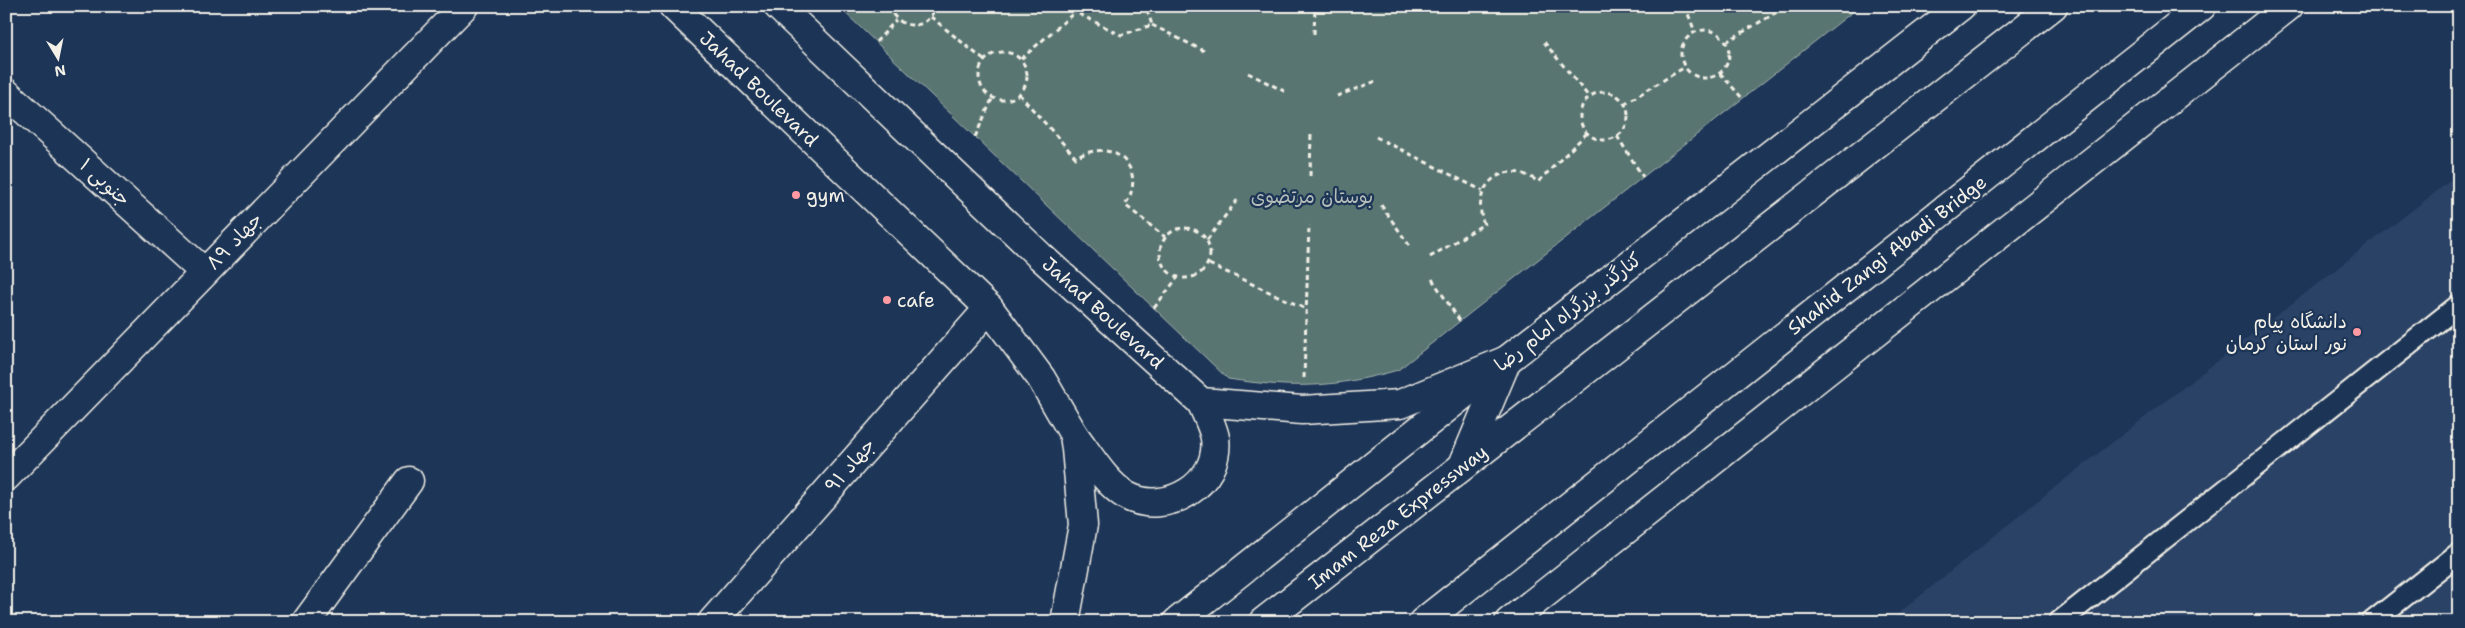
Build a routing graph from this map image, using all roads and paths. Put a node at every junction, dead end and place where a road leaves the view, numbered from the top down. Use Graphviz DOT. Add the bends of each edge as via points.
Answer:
graph roads {
  1 [pos="464,6"];
  2 [pos="673,6"];
  3 [pos="778,6"];
  4 [pos="889,6"];
  5 [pos="935,6"];
  6 [pos="1063,6"];
  7 [pos="1146,6"];
  8 [pos="1315,6"];
  9 [pos="1685,6"];
  10 [pos="1787,6"];
  11 [pos="1961,6"];
  12 [pos="2053,6"];
  13 [pos="2202,6"];
  14 [pos="2289,6"];
  15 [pos="1075,12"];
  16 [pos="931,17"];
  17 [pos="896,20"];
  18 [pos="1152,25"];
  19 [pos="1695,32"];
  20 [pos="1314,34"];
  21 [pos="876,42"];
  22 [pos="1544,42"];
  23 [pos="1726,42"];
  24 [pos="1204,51"];
  25 [pos="1021,59"];
  26 [pos="984,61"];
  27 [pos="1685,67"];
  28 [pos="1248,73"];
  29 [pos="1720,73"];
  30 [pos="1379,80"];
  31 [pos="6,93"];
  32 [pos="1288,93"];
  33 [pos="1019,94"];
  34 [pos="1337,96"];
  35 [pos="993,97"];
  36 [pos="1589,97"];
  37 [pos="1743,99"];
  38 [pos="1624,104"];
  39 [pos="1311,132"];
  40 [pos="1587,133"];
  41 [pos="1617,136"];
  42 [pos="975,137"];
  43 [pos="1376,137"];
  44 [pos="1310,176"];
  45 [pos="1643,177"];
  46 [pos="1483,191"];
  47 [pos="1238,199"];
  48 [pos="1380,205"];
  49 [pos="1309,225"];
  50 [pos="1165,237"];
  51 [pos="1207,240"];
  52 [pos="1408,245"];
  53 [pos="1430,257"];
  54 [pos="1208,264"];
  55 [pos="204,272"];
  56 [pos="1178,277"];
  57 [pos="1432,279"];
  58 [pos="2459,305"];
  59 [pos="989,308"];
  60 [pos="1154,308"];
  61 [pos="1306,309"];
  62 [pos="1460,321"];
  63 [pos="1507,360"];
  64 [pos="1304,386"];
  65 [pos="1202,402"];
  66 [pos="1074,435"];
  67 [pos="1462,467"];
  68 [pos="6,477"];
  69 [pos="409,481"];
  70 [pos="2459,553"];
  71 [pos="306,622"];
  72 [pos="712,622"];
  73 [pos="1065,622"];
  74 [pos="1178,622"];
  75 [pos="1263,622"];
  76 [pos="1423,622"];
  77 [pos="1509,622"];
  78 [pos="2059,622"];
  79 [pos="2372,622"];
  1 -- 55 [label="main road, جهاد ۸۹"];
  2 -- 59 [label="main road, Jahad Boulevard"];
  3 -- 65 [label="main road, Jahad Boulevard" via="1040,256"];
  4 -- 17 [label="path"];
  5 -- 16 [label="path"];
  6 -- 15 [label="path"];
  7 -- 18 [label="path"];
  8 -- 20 [label="path"];
  9 -- 19 [label="path"];
  10 -- 23 [label="path"];
  11 -- 63 [label="main road, کنارگذر بزرگراه امام رضا"];
  12 -- 67 [label="main road, Imam Reza Expressway"];
  13 -- 76 [label="main road, Shahid Zangi Abadi Bridge"];
  14 -- 77 [label="main road"];
  15 -- 18 [label="path" via="1121,35"];
  15 -- 25 [label="path"];
  16 -- 17 [label="path" via="910,26"];
  16 -- 26 [label="path"];
  17 -- 21 [label="path"];
  18 -- 24 [label="path"];
  19 -- 23 [label="path" via="1709,30"];
  19 -- 27 [label="path" via="1681,51"];
  22 -- 36 [label="path"];
  23 -- 29 [label="path" via="1728,62"];
  25 -- 26 [label="path" via="1003,52"];
  25 -- 33 [label="path" via="1027,74"];
  26 -- 35 [label="path" via="979,77 981,85"];
  27 -- 29 [label="path" via="1690,73 1705,78"];
  27 -- 38 [label="path"];
  28 -- 32 [label="path"];
  29 -- 37 [label="path"];
  30 -- 34 [label="path"];
  31 -- 55 [label="main road, ۱ جنوبی"];
  33 -- 35 [label="path" via="1007,99"];
  33 -- 50 [label="path" via="1076,158 1096,149 1107,150 1126,162 1132,172 1133,189 1125,205"];
  35 -- 42 [label="path"];
  36 -- 38 [label="path" via="1604,92 1619,98"];
  36 -- 40 [label="path" via="1580,115 1580,122"];
  38 -- 41 [label="path" via="1628,118 1623,131"];
  39 -- 44 [label="path"];
  40 -- 41 [label="path" via="1602,140"];
  40 -- 46 [label="path" via="1538,182 1530,175 1508,172 1498,175"];
  41 -- 45 [label="path"];
  43 -- 46 [label="path"];
  46 -- 53 [label="path" via="1479,201 1484,224"];
  47 -- 51 [label="path"];
  48 -- 52 [label="path"];
  49 -- 61 [label="path"];
  50 -- 51 [label="path" via="1187,228 1202,234"];
  50 -- 56 [label="path" via="1161,261 1171,274"];
  51 -- 54 [label="path" via="1210,248"];
  54 -- 56 [label="path" via="1196,276"];
  54 -- 61 [label="path"];
  55 -- 68 [label="main road, جهاد ۸۹"];
  56 -- 60 [label="path"];
  57 -- 62 [label="path"];
  58 -- 78 [label="lane"];
  59 -- 66 [label="main road, Jahad Boulevard" via="1041,378"];
  59 -- 72 [label="main road, جهاد ۹۱"];
  61 -- 64 [label="path"];
  63 -- 65 [label="main road" via="1400,404 1302,410"];
  63 -- 67 [label="main road"];
  63 -- 74 [label="main road, کنارگذر بزرگراه امام رضا"];
  65 -- 66 [label="main road" via="1215,438 1213,459 1204,478 1189,493 1169,501 1149,503 1128,496 1112,484"];
  66 -- 73 [label="main road, Jahad Boulevard" via="1083,525"];
  67 -- 75 [label="main road, Imam Reza Expressway"];
  69 -- 71 [label="main road"];
  70 -- 79 [label="lane"];
}
